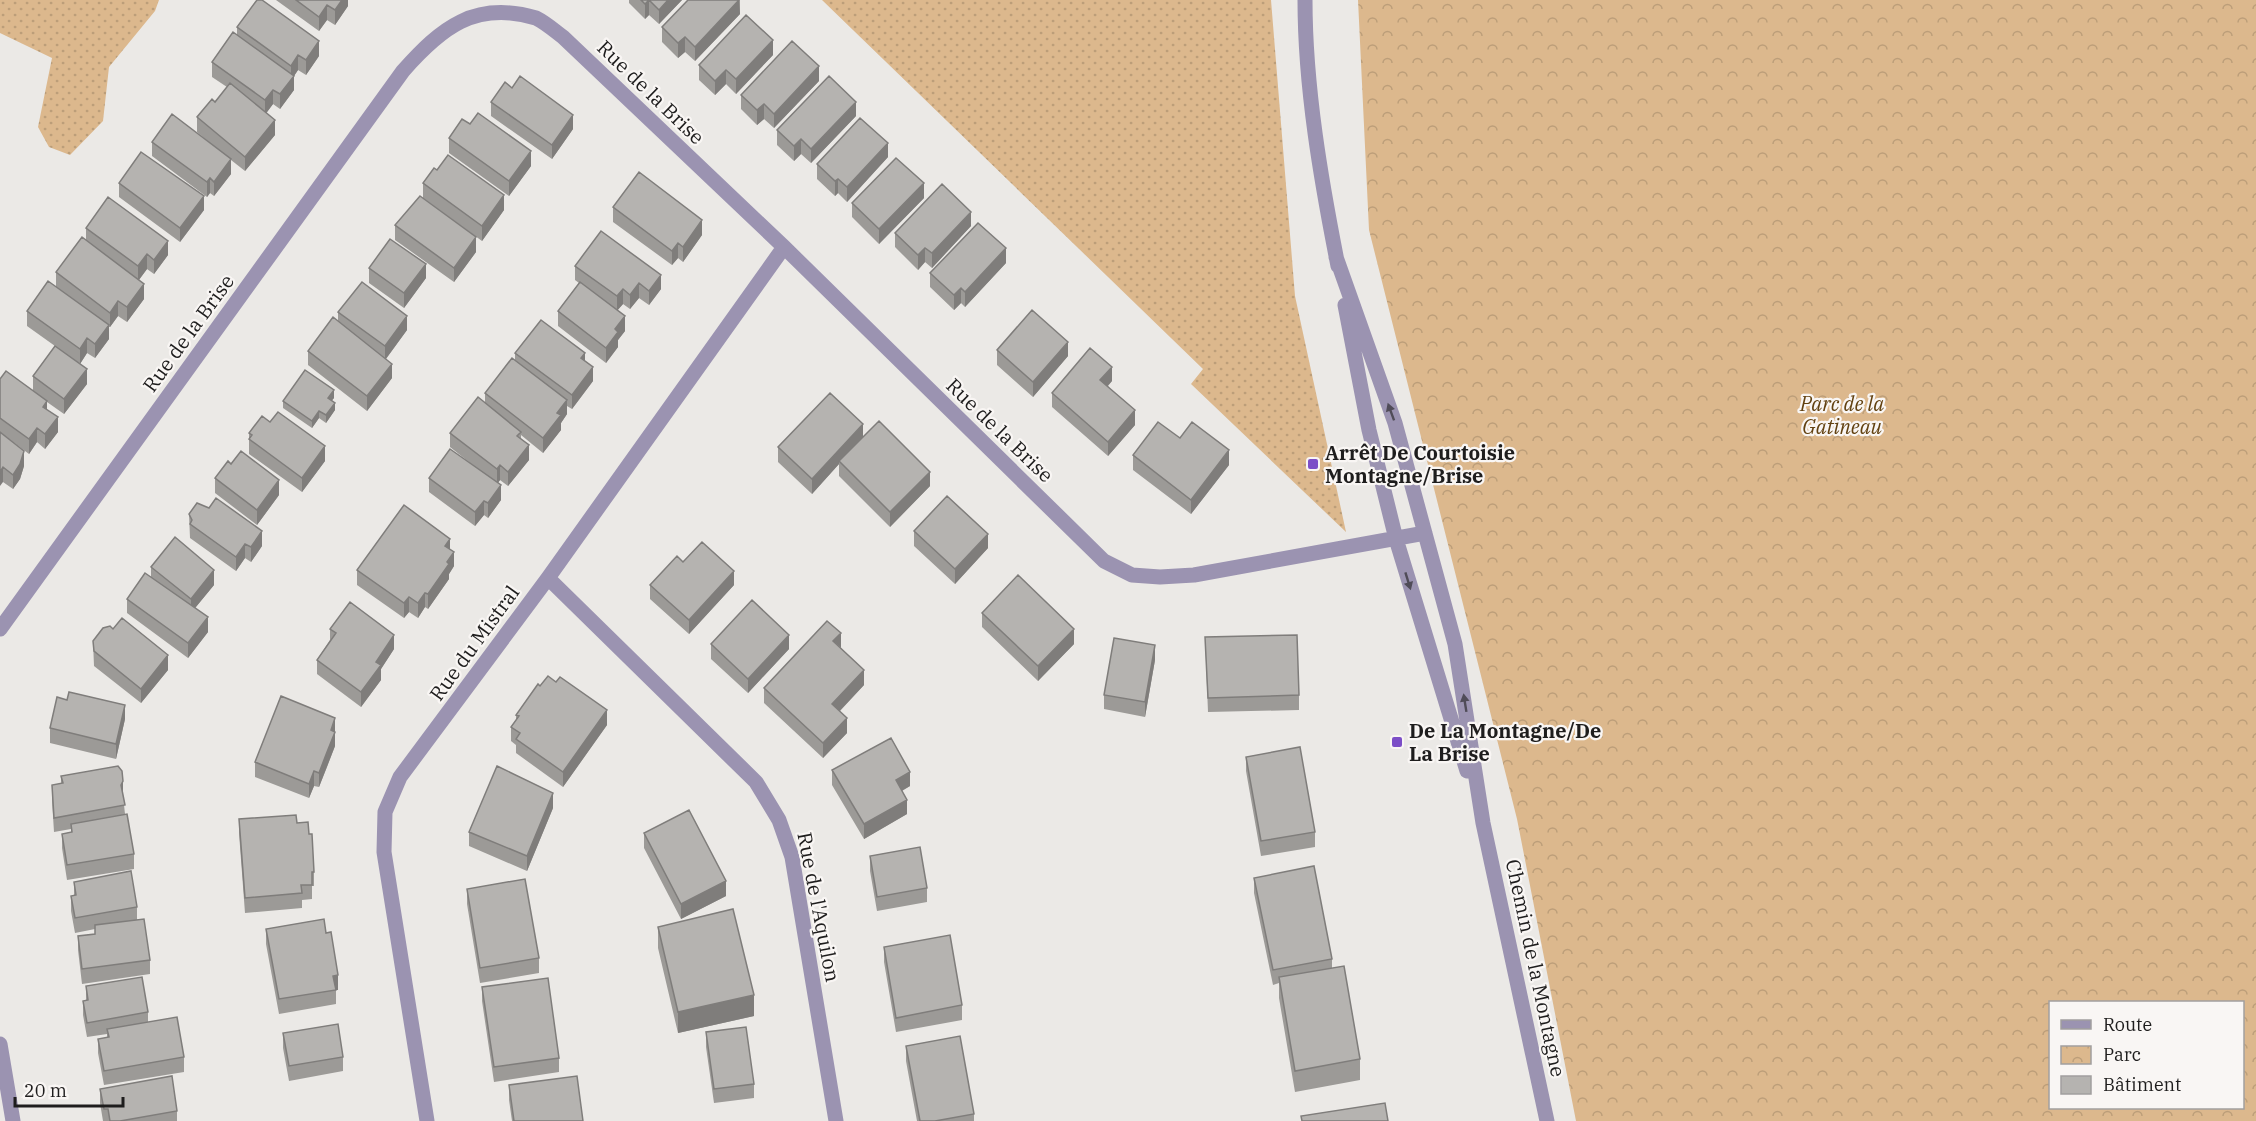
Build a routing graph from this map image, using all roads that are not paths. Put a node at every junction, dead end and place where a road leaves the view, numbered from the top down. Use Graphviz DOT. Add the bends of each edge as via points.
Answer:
graph roads {
  1 [pos="1305,0"];
  2 [pos="784,247"];
  3 [pos="1336,257"];
  4 [pos="1425,533"];
  5 [pos="1396,539"];
  6 [pos="548,578"];
  7 [pos="0,629"];
  8 [pos="1483,823"];
  9 [pos="0,1044"];
  10 [pos="14,1121"];
  11 [pos="427,1121"];
  12 [pos="836,1121"];
  13 [pos="1547,1121"];
  1 -- 3 [label="street, Chemin de la Montagne" via="1308,83"];
  2 -- 5 [label="street, Rue de la Brise" via="1104,561 1132,575 1194,574"];
  2 -- 6 [label="street, Rue du Mistral"];
  2 -- 7 [label="street, Rue de la Brise" via="563,37 538,19 486,8 456,20 403,70"];
  4 -- 3 [label="street, Chemin de la Montagne, one-way" via="1395,423"];
  3 -- 5 [label="street, Chemin de la Montagne" via="1369,430"];
  4 -- 5 [label="street, Rue de la Brise"];
  8 -- 4 [label="street, Chemin de la Montagne, one-way" via="1455,644"];
  5 -- 8 [label="street, Chemin de la Montagne, one-way"];
  6 -- 11 [label="street, Rue du Mistral" via="400,777 385,812 384,852"];
  6 -- 12 [label="street, Rue de l'Aquilon" via="756,782 779,820 792,857"];
  8 -- 13 [label="street, Chemin de la Montagne"];
  9 -- 10 [label="street"];
}
